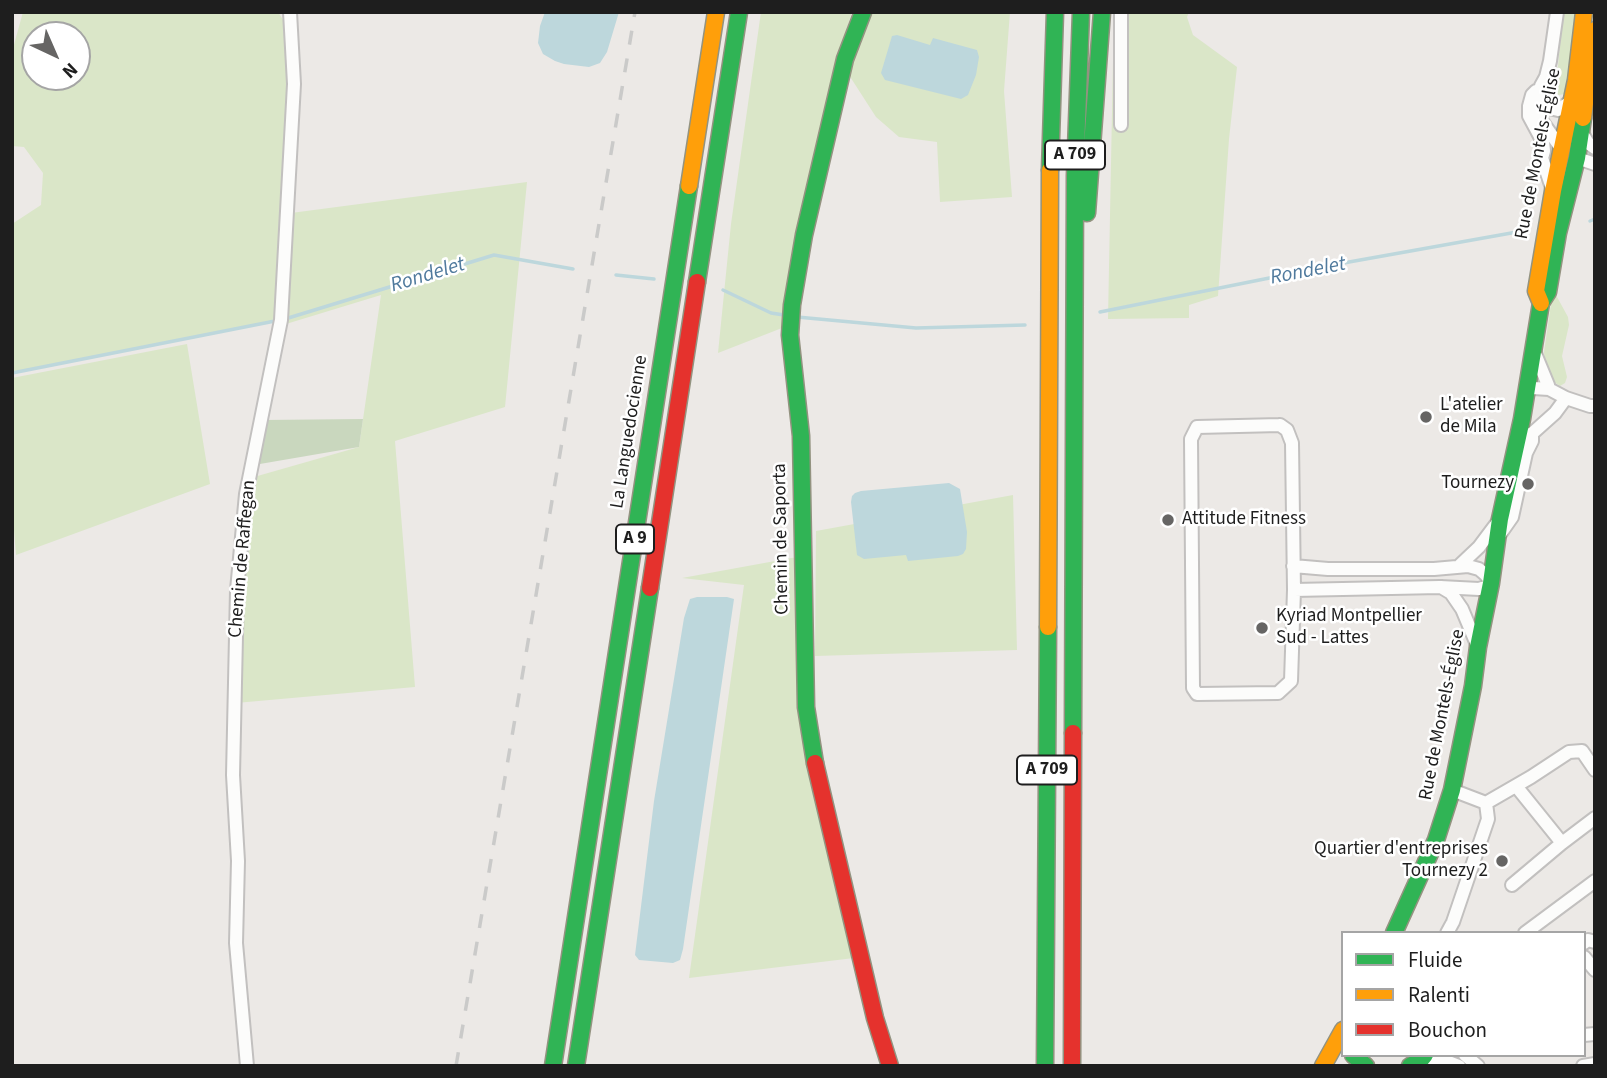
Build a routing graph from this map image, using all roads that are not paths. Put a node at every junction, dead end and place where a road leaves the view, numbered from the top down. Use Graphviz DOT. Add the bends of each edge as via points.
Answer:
graph roads {
  1 [pos="290,12"];
  2 [pos="716,12"];
  3 [pos="739,12"];
  4 [pos="863,12"];
  5 [pos="1046,12"];
  6 [pos="1055,12"];
  7 [pos="1081,12"];
  8 [pos="1102,12"];
  9 [pos="1121,12"];
  10 [pos="1557,12"];
  11 [pos="1584,12"];
  12 [pos="1595,30"];
  13 [pos="1541,86"];
  14 [pos="1538,102"];
  15 [pos="1570,102"];
  16 [pos="1121,125"];
  17 [pos="1582,132"];
  18 [pos="1050,136"];
  19 [pos="1562,148"];
  20 [pos="1595,148"];
  21 [pos="1577,158"];
  22 [pos="1595,164"];
  23 [pos="1553,191"];
  24 [pos="1558,233"];
  25 [pos="1074,299"];
  26 [pos="1541,303"];
  27 [pos="1533,348"];
  28 [pos="1549,389"];
  29 [pos="1525,397"];
  30 [pos="1566,398"];
  31 [pos="1595,406"];
  32 [pos="1546,421"];
  33 [pos="1532,433"];
  34 [pos="1515,450"];
  35 [pos="1500,519"];
  36 [pos="1498,537"];
  37 [pos="1460,565"];
  38 [pos="1293,566"];
  39 [pos="1490,583"];
  40 [pos="1440,587"];
  41 [pos="1294,590"];
  42 [pos="1478,647"];
  43 [pos="1595,770"];
  44 [pos="1516,786"];
  45 [pos="1452,790"];
  46 [pos="1486,803"];
  47 [pos="1595,818"];
  48 [pos="1562,843"];
  49 [pos="1595,881"];
  50 [pos="1512,885"];
  51 [pos="1395,931"];
  52 [pos="1448,931"];
  53 [pos="1528,931"];
  54 [pos="1341,1034"];
  55 [pos="1418,1060"];
  56 [pos="1595,1064"];
  57 [pos="247,1066"];
  58 [pos="553,1066"];
  59 [pos="576,1066"];
  60 [pos="890,1066"];
  61 [pos="1045,1066"];
  62 [pos="1072,1066"];
  63 [pos="1323,1066"];
  64 [pos="1459,1066"];
  65 [pos="1583,1066"];
  1 -- 57 [label="street, Chemin de Raffegan" via="294,84 281,320 246,494 237,590 236,943"];
  2 -- 58 [label="main road, La Languedocienne / A 9"];
  3 -- 59 [label="main road, A 9"];
  4 -- 60 [label="main road, Chemin de Saporta" via="845,59 804,235 790,335 801,436 806,707 815,763"];
  5 -- 18 [label="main road"];
  6 -- 18 [label="main road, A 709"];
  7 -- 25 [label="main road, A 709"];
  8 -- 25 [label="main road" via="1088,206"];
  9 -- 16 [label="street"];
  10 -- 13 [label="street" via="1550,61"];
  11 -- 15 [label="main road, Rue de Montels-Église"];
  12 -- 17 [label="main road, Rue de Montels-Église"];
  13 -- 14 [label="street"];
  13 -- 23 [label="street" via="1532,95 1529,116 1543,142 1542,158"];
  14 -- 15 [label="street" via="1558,110"];
  14 -- 19 [label="street" via="1543,123"];
  15 -- 19 [label="main road, Rue de Montels-Église"];
  15 -- 21 [label="main road"];
  17 -- 20 [label="street"];
  17 -- 21 [label="main road, Rue de Montels-Église"];
  18 -- 61 [label="main road, A 709"];
  19 -- 23 [label="main road, Rue de Montels-Église"];
  19 -- 24 [label="main road" via="1570,162"];
  21 -- 22 [label="street"];
  21 -- 24 [label="main road, Rue de Montels-Église"];
  23 -- 26 [label="main road, Rue de Montels-Église" via="1536,291"];
  24 -- 26 [label="main road, Rue de Montels-Église" via="1548,292"];
  25 -- 62 [label="main road, A 709"];
  26 -- 27 [label="main road, Rue de Montels-Église"];
  27 -- 28 [label="street"];
  27 -- 29 [label="main road, Rue de Montels-Église"];
  28 -- 29 [label="street" via="1533,388"];
  28 -- 30 [label="street"];
  29 -- 32 [label="street" via="1536,415"];
  29 -- 34 [label="main road, Rue de Montels-Église"];
  30 -- 31 [label="street"];
  30 -- 32 [label="street"];
  32 -- 33 [label="street"];
  33 -- 34 [label="street"];
  33 -- 36 [label="street, Rue de Montels-Église" via="1511,517"];
  34 -- 35 [label="main road, Rue de Montels-Église"];
  35 -- 36 [label="main road, Rue de Montels-Église"];
  35 -- 37 [label="street"];
  36 -- 39 [label="main road, Rue de Montels-Église"];
  37 -- 38 [label="street" via="1434,569"];
  37 -- 39 [label="street" via="1479,569"];
  38 -- 41 [label="street"];
  38 -- 41 [label="street" via="1292,443 1287,430 1280,425 1197,427 1191,439 1193,688 1197,694 1278,693 1286,688 1291,681"];
  39 -- 40 [label="street" via="1479,589"];
  39 -- 42 [label="main road, Rue de Montels-Église"];
  40 -- 41 [label="street"];
  40 -- 42 [label="street" via="1451,593 1462,609"];
  42 -- 45 [label="main road, Rue de Montels-Église"];
  43 -- 44 [label="street" via="1581,751 1569,752"];
  44 -- 46 [label="street"];
  44 -- 48 [label="street"];
  45 -- 46 [label="street"];
  45 -- 51 [label="main road, Rue de Montels-Église"];
  46 -- 52 [label="street" via="1488,818"];
  47 -- 48 [label="street"];
  48 -- 50 [label="street"];
  49 -- 53 [label="street"];
  54 -- 63 [label="main road"];
  55 -- 64 [label="street" via="1441,1059"];
  56 -- 65 [label="street"];
}
